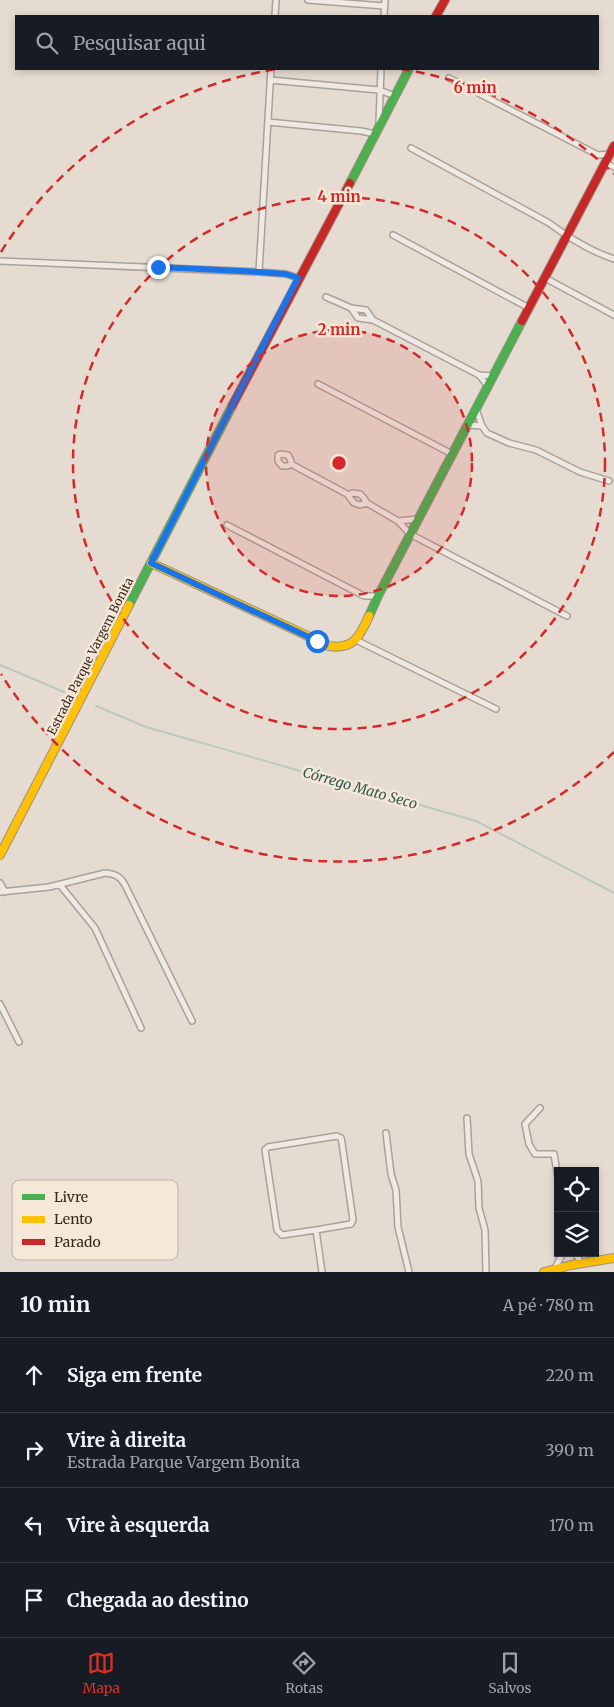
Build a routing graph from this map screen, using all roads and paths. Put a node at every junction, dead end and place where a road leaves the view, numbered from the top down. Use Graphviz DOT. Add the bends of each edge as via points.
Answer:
graph roads {
  1 [pos="276,0"];
  2 [pos="308,0"];
  3 [pos="444,0"];
  4 [pos="385,3"];
  5 [pos="275,15"];
  6 [pos="436,15"];
  7 [pos="271,70"];
  8 [pos="381,70"];
  9 [pos="408,70"];
  10 [pos="449,78"];
  11 [pos="270,80"];
  12 [pos="379,90"];
  13 [pos="395,96"];
  14 [pos="268,122"];
  15 [pos="379,127"];
  16 [pos="375,134"];
  17 [pos="614,146"];
  18 [pos="411,148"];
  19 [pos="610,154"];
  20 [pos="598,155"];
  21 [pos="604,165"];
  22 [pos="614,167"];
  23 [pos="393,235"];
  24 [pos="567,237"];
  25 [pos="614,259"];
  26 [pos="0,261"];
  27 [pos="259,272"];
  28 [pos="298,278"];
  29 [pos="545,278"];
  30 [pos="326,297"];
  31 [pos="351,308"];
  32 [pos="529,308"];
  33 [pos="614,315"];
  34 [pos="373,320"];
  35 [pos="479,375"];
  36 [pos="493,376"];
  37 [pos="318,384"];
  38 [pos="488,386"];
  39 [pos="476,409"];
  40 [pos="468,425"];
  41 [pos="482,426"];
  42 [pos="452,454"];
  43 [pos="291,464"];
  44 [pos="609,481"];
  45 [pos="349,495"];
  46 [pos="367,503"];
  47 [pos="418,519"];
  48 [pos="398,521"];
  49 [pos="227,525"];
  50 [pos="410,534"];
  51 [pos="151,563"];
  52 [pos="364,596"];
  53 [pos="378,596"];
  54 [pos="372,608"];
  55 [pos="567,616"];
  56 [pos="356,640"];
  57 [pos="496,709"];
  58 [pos="0,855"];
  59 [pos="0,883"];
  60 [pos="60,885"];
  61 [pos="3,892"];
  62 [pos="0,1004"];
  63 [pos="192,1022"];
  64 [pos="141,1028"];
  65 [pos="19,1042"];
  66 [pos="540,1108"];
  67 [pos="466,1118"];
  68 [pos="386,1133"];
  69 [pos="556,1167"];
  70 [pos="316,1230"];
  71 [pos="561,1257"];
  72 [pos="578,1257"];
  73 [pos="614,1258"];
  74 [pos="582,1264"];
  75 [pos="554,1270"];
  76 [pos="487,1271"];
  77 [pos="322,1272"];
  78 [pos="410,1272"];
  79 [pos="544,1272"];
  1 -- 5 [label="street"];
  2 -- 4 [label="street"];
  3 -- 6 [label="main road"];
  7 -- 11 [label="street"];
  8 -- 12 [label="street"];
  9 -- 13 [label="main road, Estrada Parque Vargem Bonita"];
  10 -- 20 [label="street"];
  11 -- 12 [label="street"];
  11 -- 14 [label="street"];
  12 -- 13 [label="street"];
  12 -- 15 [label="street"];
  13 -- 15 [label="main road, Estrada Parque Vargem Bonita"];
  14 -- 16 [label="street"];
  14 -- 27 [label="street"];
  15 -- 16 [label="main road, Estrada Parque Vargem Bonita"];
  16 -- 28 [label="main road, Estrada Parque Vargem Bonita"];
  17 -- 19 [label="main road"];
  18 -- 24 [label="street" via="549,223"];
  19 -- 20 [label="street"];
  19 -- 21 [label="main road"];
  20 -- 21 [label="street"];
  21 -- 22 [label="street"];
  21 -- 24 [label="main road"];
  23 -- 32 [label="street"];
  24 -- 25 [label="street"];
  24 -- 29 [label="main road"];
  26 -- 27 [label="street"];
  27 -- 28 [label="street"];
  28 -- 51 [label="main road, Estrada Parque Vargem Bonita"];
  29 -- 32 [label="main road"];
  29 -- 33 [label="street"];
  30 -- 31 [label="street"];
  31 -- 34 [label="street" via="366,310"];
  31 -- 34 [label="street" via="358,318"];
  32 -- 36 [label="main road"];
  34 -- 35 [label="street"];
  35 -- 36 [label="street"];
  35 -- 38 [label="street"];
  36 -- 38 [label="main road"];
  37 -- 42 [label="street"];
  38 -- 39 [label="main road"];
  39 -- 40 [label="main road"];
  39 -- 41 [label="street"];
  40 -- 41 [label="street"];
  40 -- 42 [label="main road"];
  41 -- 44 [label="street" via="487,432 510,443 536,450 575,470"];
  42 -- 47 [label="main road"];
  43 -- 45 [label="street"];
  45 -- 46 [label="street" via="357,504"];
  45 -- 46 [label="street" via="360,494"];
  46 -- 48 [label="street"];
  47 -- 48 [label="street"];
  47 -- 50 [label="main road"];
  48 -- 50 [label="street"];
  49 -- 52 [label="street"];
  50 -- 53 [label="main road"];
  50 -- 55 [label="street"];
  51 -- 56 [label="main road" via="325,645 340,648"];
  51 -- 58 [label="main road, Estrada Parque Vargem Bonita"];
  52 -- 53 [label="street"];
  52 -- 54 [label="street"];
  53 -- 54 [label="main road"];
  54 -- 56 [label="main road"];
  56 -- 57 [label="street"];
  59 -- 61 [label="street"];
  60 -- 61 [label="street"];
  60 -- 63 [label="street" via="105,874 121,878"];
  60 -- 64 [label="street" via="95,928"];
  62 -- 65 [label="street"];
  66 -- 69 [label="street" via="525,1124 528,1144 535,1154 554,1154"];
  67 -- 76 [label="street" via="469,1154 478,1181"];
  68 -- 78 [label="street" via="396,1190 398,1227"];
  70 -- 70 [label="street" via="278,1233 265,1150 337,1136 341,1138 354,1220 351,1224"];
  70 -- 77 [label="street"];
  71 -- 75 [label="street"];
  72 -- 74 [label="street"];
  73 -- 74 [label="main road"];
  74 -- 75 [label="main road"];
  75 -- 79 [label="main road"];
}
